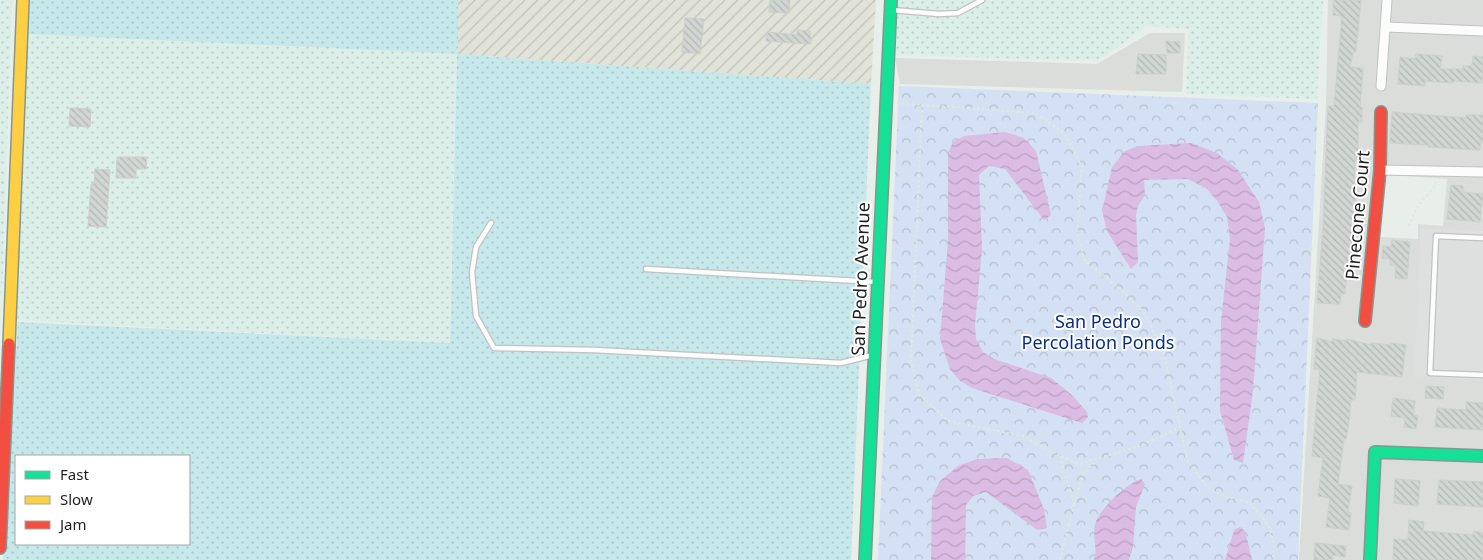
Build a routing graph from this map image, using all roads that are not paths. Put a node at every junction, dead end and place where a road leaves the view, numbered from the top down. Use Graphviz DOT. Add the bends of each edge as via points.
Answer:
graph roads {
  1 [pos="22,0"];
  2 [pos="982,0"];
  3 [pos="1387,0"];
  4 [pos="891,5"];
  5 [pos="1386,27"];
  6 [pos="1483,31"];
  7 [pos="1381,86"];
  8 [pos="1381,112"];
  9 [pos="1380,170"];
  10 [pos="1483,172"];
  11 [pos="491,223"];
  12 [pos="1483,238"];
  13 [pos="646,269"];
  14 [pos="877,282"];
  15 [pos="1365,321"];
  16 [pos="874,354"];
  17 [pos="1483,375"];
  18 [pos="1483,456"];
  19 [pos="0,548"];
  20 [pos="865,560"];
  21 [pos="1370,560"];
  1 -- 19 [label="street"];
  2 -- 4 [label="lane" via="958,13 939,14"];
  3 -- 5 [label="street"];
  4 -- 14 [label="street, San Pedro Avenue"];
  5 -- 6 [label="street"];
  5 -- 7 [label="street"];
  8 -- 9 [label="street, Pinecone Court"];
  9 -- 10 [label="street"];
  9 -- 15 [label="street, Pinecone Court"];
  11 -- 16 [label="lane" via="476,247 472,272 476,316 494,348 841,363"];
  12 -- 17 [label="lane" via="1436,236 1430,373"];
  13 -- 14 [label="lane"];
  14 -- 16 [label="street, San Pedro Avenue"];
  16 -- 20 [label="street, San Pedro Avenue"];
  18 -- 21 [label="street" via="1376,452"];
}
